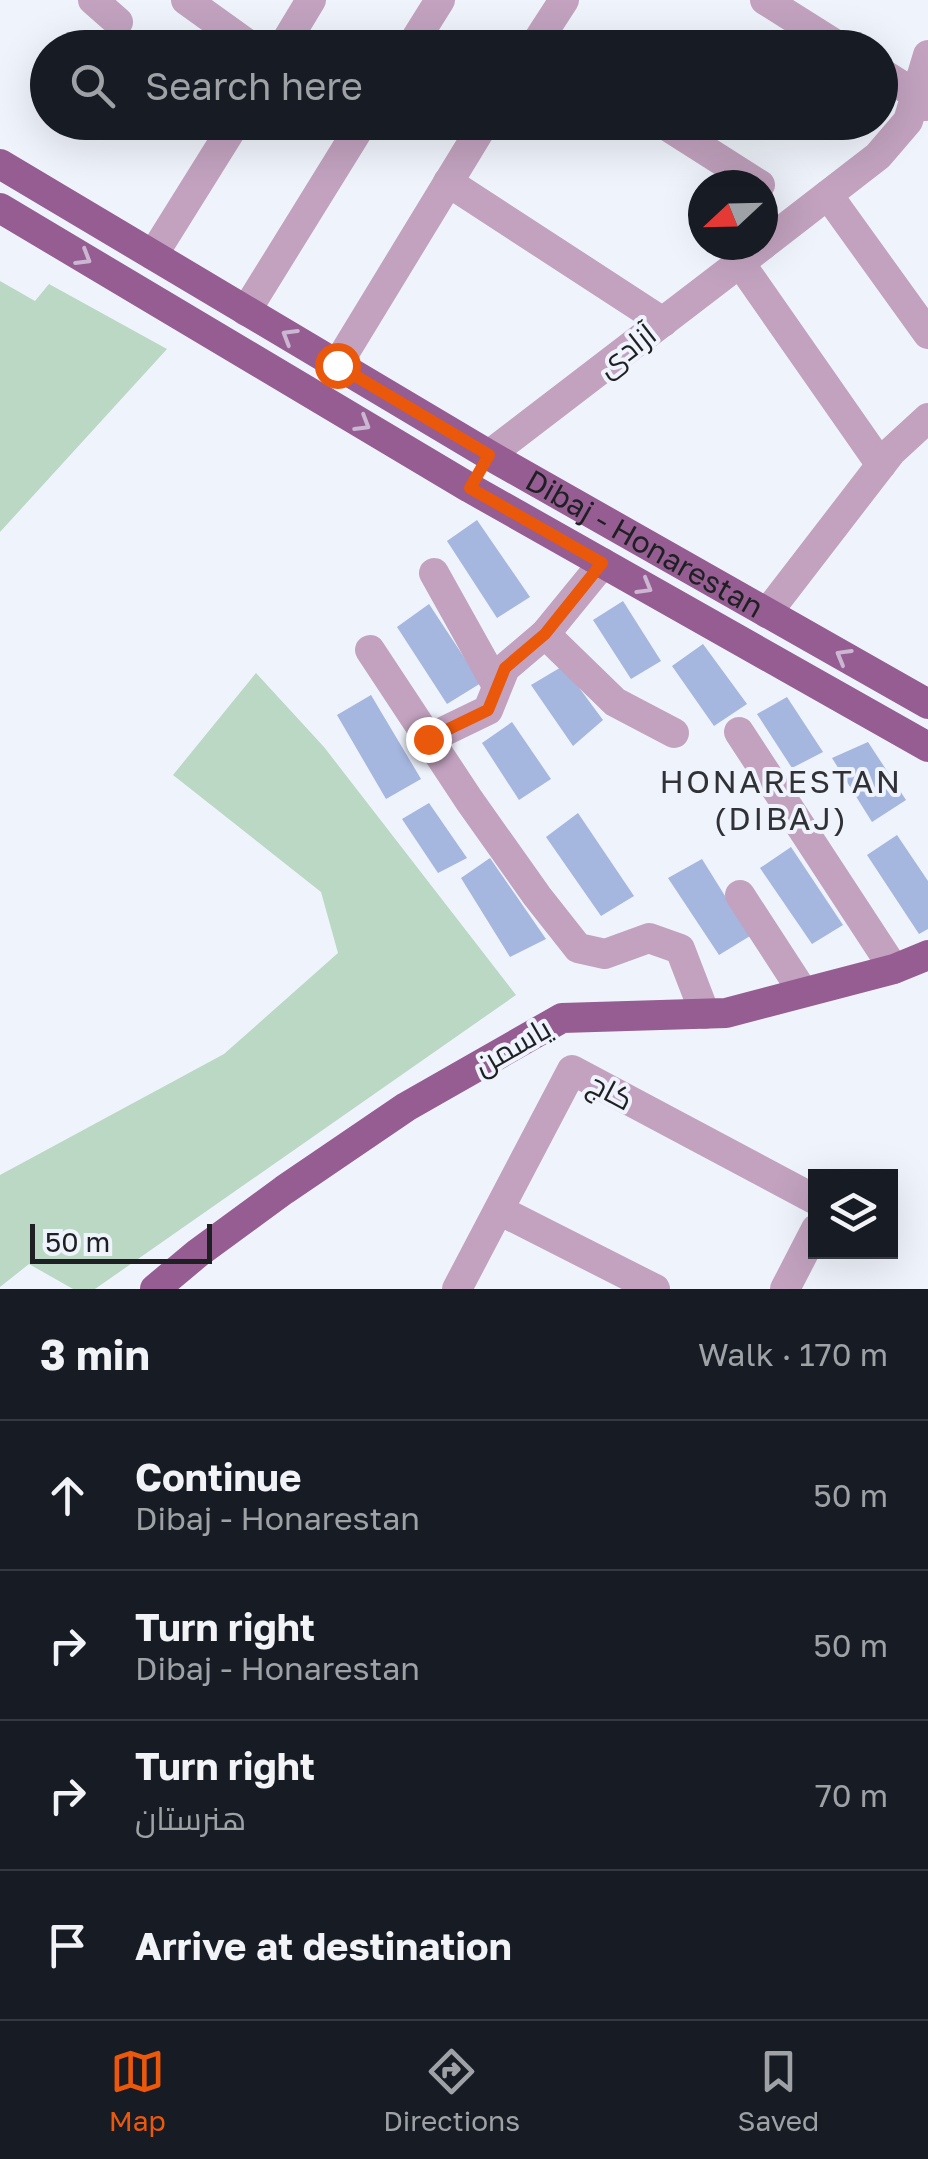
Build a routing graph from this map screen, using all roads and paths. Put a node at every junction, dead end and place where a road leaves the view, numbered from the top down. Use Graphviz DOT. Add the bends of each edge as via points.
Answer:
graph roads {
  1 [pos="94,0"];
  2 [pos="186,0"];
  3 [pos="311,0"];
  4 [pos="440,0"];
  5 [pos="564,0"];
  6 [pos="765,0"];
  7 [pos="118,22"];
  8 [pos="228,30"];
  9 [pos="293,30"];
  10 [pos="421,30"];
  11 [pos="546,30"];
  12 [pos="812,30"];
  13 [pos="928,55"];
  14 [pos="898,85"];
  15 [pos="922,102"];
  16 [pos="898,133"];
  17 [pos="225,140"];
  18 [pos="353,140"];
  19 [pos="474,140"];
  20 [pos="689,140"];
  21 [pos="892,140"];
  22 [pos="0,164"];
  23 [pos="737,170"];
  24 [pos="448,182"];
  25 [pos="778,191"];
  26 [pos="816,204"];
  27 [pos="0,208"];
  28 [pos="778,233"];
  29 [pos="153,256"];
  30 [pos="743,260"];
  31 [pos="760,260"];
  32 [pos="246,311"];
  33 [pos="663,322"];
  34 [pos="928,334"];
  35 [pos="337,365"];
  36 [pos="928,418"];
  37 [pos="489,455"];
  38 [pos="881,464"];
  39 [pos="470,488"];
  40 [pos="602,563"];
  41 [pos="434,574"];
  42 [pos="767,613"];
  43 [pos="545,634"];
  44 [pos="370,650"];
  45 [pos="497,686"];
  46 [pos="928,704"];
  47 [pos="739,732"];
  48 [pos="674,733"];
  49 [pos="428,739"];
  50 [pos="928,748"];
  51 [pos="740,896"];
  52 [pos="928,955"];
  53 [pos="894,969"];
  54 [pos="803,992"];
  55 [pos="706,1014"];
  56 [pos="808,1196"];
  57 [pos="499,1210"];
  58 [pos="808,1244"];
  59 [pos="156,1289"];
  60 [pos="457,1289"];
  61 [pos="656,1289"];
  62 [pos="785,1289"];
  1 -- 7 [label="street"];
  2 -- 8 [label="street"];
  3 -- 9 [label="street"];
  4 -- 10 [label="street"];
  5 -- 11 [label="street"];
  6 -- 12 [label="street"];
  13 -- 15 [label="street, آزادی"];
  14 -- 15 [label="street"];
  15 -- 16 [label="street, آزادی"];
  17 -- 29 [label="street"];
  18 -- 32 [label="street"];
  19 -- 24 [label="street"];
  20 -- 23 [label="street"];
  21 -- 26 [label="street, آزادی"];
  22 -- 29 [label="main road, Dibaj - Honarestan"];
  24 -- 33 [label="street"];
  24 -- 35 [label="street"];
  25 -- 26 [label="street"];
  26 -- 28 [label="street, آزادی"];
  26 -- 34 [label="street"];
  27 -- 39 [label="main road, Dibaj - Honarestan, one-way"];
  29 -- 32 [label="main road, Dibaj - Honarestan"];
  30 -- 33 [label="street, آزادی"];
  31 -- 38 [label="street"];
  35 -- 32 [label="main road, Dibaj - Honarestan, one-way"];
  33 -- 37 [label="street, آزادی"];
  35 -- 37 [label="main road, Dibaj - Honarestan"];
  36 -- 38 [label="street"];
  37 -- 39 [label="main road"];
  37 -- 42 [label="main road, Dibaj - Honarestan"];
  38 -- 42 [label="street"];
  39 -- 40 [label="main road, Dibaj - Honarestan"];
  40 -- 43 [label="street"];
  40 -- 50 [label="main road, Dibaj - Honarestan, one-way"];
  41 -- 45 [label="street"];
  46 -- 42 [label="main road, Dibaj - Honarestan, one-way"];
  43 -- 45 [label="street" via="505,668"];
  43 -- 48 [label="street" via="615,702"];
  44 -- 49 [label="street"];
  45 -- 49 [label="street" via="488,710"];
  47 -- 53 [label="street"];
  49 -- 55 [label="street" via="578,948 604,954 649,938 680,948"];
  51 -- 54 [label="street"];
  52 -- 53 [label="main road, یاسمن"];
  53 -- 54 [label="main road, یاسمن"];
  54 -- 55 [label="main road, یاسمن"];
  55 -- 59 [label="main road, یاسمن" via="562,1018 406,1107"];
  56 -- 57 [label="street, کاج" via="572,1070"];
  57 -- 60 [label="street, کاج"];
  57 -- 61 [label="street"];
  58 -- 62 [label="street"];
}
